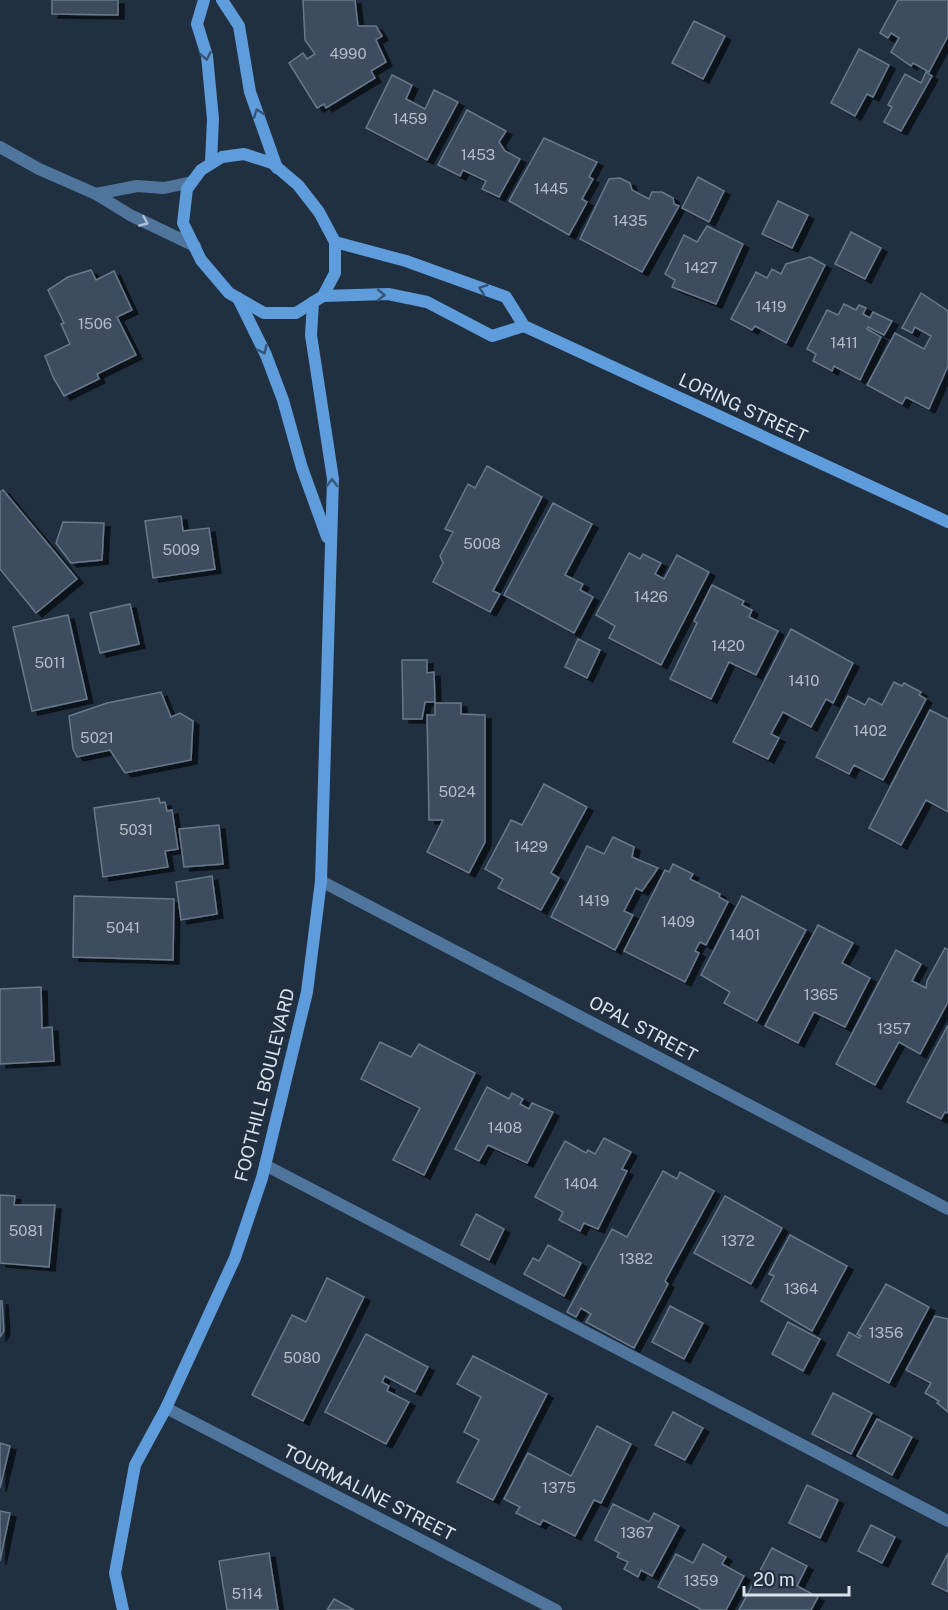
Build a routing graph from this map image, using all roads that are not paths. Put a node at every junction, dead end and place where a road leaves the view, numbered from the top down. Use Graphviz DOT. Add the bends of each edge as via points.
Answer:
graph roads {
  1 [pos="204,0"];
  2 [pos="222,0"];
  3 [pos="0,147"];
  4 [pos="211,162"];
  5 [pos="277,168"];
  6 [pos="192,182"];
  7 [pos="96,195"];
  8 [pos="335,242"];
  9 [pos="195,246"];
  10 [pos="238,297"];
  11 [pos="318,299"];
  12 [pos="524,326"];
  13 [pos="948,522"];
  14 [pos="329,541"];
  15 [pos="321,881"];
  16 [pos="265,1165"];
  17 [pos="948,1209"];
  18 [pos="166,1408"];
  19 [pos="948,1521"];
  20 [pos="123,1610"];
  21 [pos="556,1610"];
  1 -- 4 [label="main road, one-way" via="197,24 207,56 213,119"];
  5 -- 2 [label="main road, one-way" via="250,92 239,26"];
  3 -- 7 [label="street" via="39,170"];
  4 -- 5 [label="main road" via="244,154"];
  4 -- 6 [label="main road"];
  5 -- 8 [label="main road" via="305,194"];
  6 -- 7 [label="street" via="164,188 137,186"];
  6 -- 9 [label="main road" via="187,189 183,223"];
  7 -- 9 [label="street, one-way"];
  8 -- 11 [label="main road" via="335,273"];
  12 -- 8 [label="main road, one-way" via="506,297 406,261"];
  9 -- 10 [label="main road" via="201,260 229,293"];
  10 -- 11 [label="main road" via="264,313 296,313"];
  10 -- 14 [label="main road, FOOTHILL BOULEVARD, one-way" via="283,400 302,468"];
  11 -- 12 [label="main road, one-way" via="388,294 427,302 492,336"];
  14 -- 11 [label="main road, FOOTHILL BOULEVARD, one-way" via="333,479 311,335"];
  12 -- 13 [label="main road, LORING STREET"];
  14 -- 15 [label="main road, FOOTHILL BOULEVARD"];
  15 -- 16 [label="main road, FOOTHILL BOULEVARD" via="308,992"];
  15 -- 17 [label="street, OPAL STREET"];
  16 -- 18 [label="main road, FOOTHILL BOULEVARD" via="236,1258"];
  16 -- 19 [label="street"];
  18 -- 20 [label="main road, FOOTHILL BOULEVARD" via="135,1465 115,1573"];
  18 -- 21 [label="street, TOURMALINE STREET"];
}
